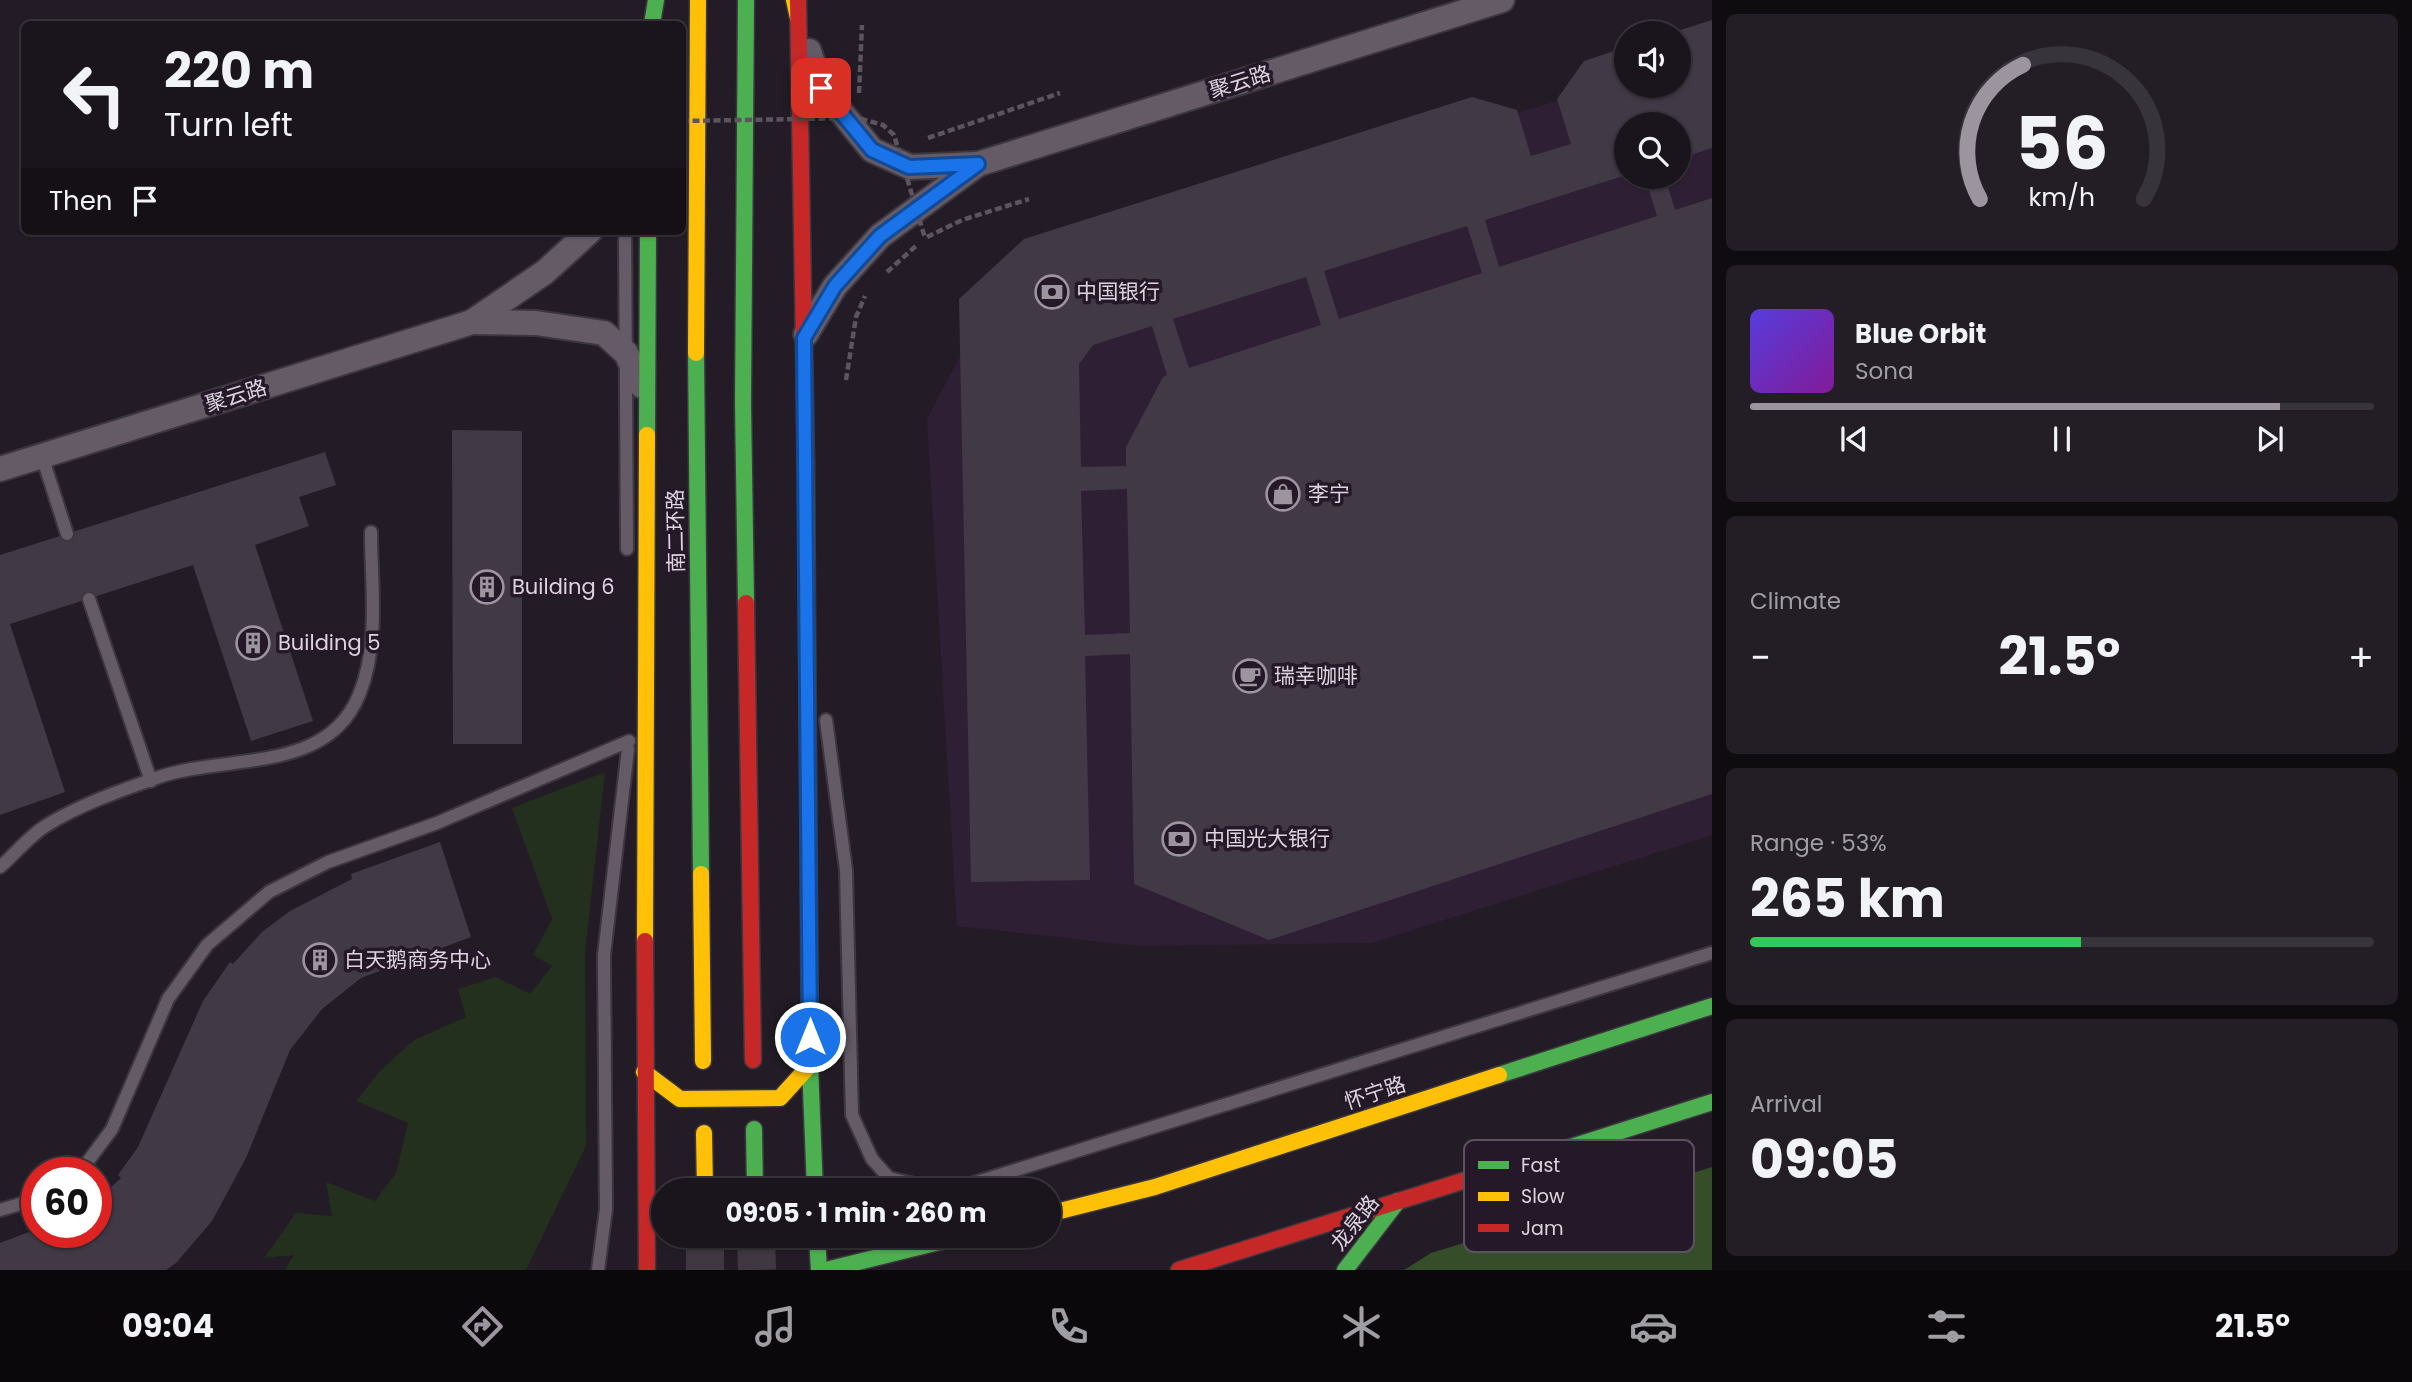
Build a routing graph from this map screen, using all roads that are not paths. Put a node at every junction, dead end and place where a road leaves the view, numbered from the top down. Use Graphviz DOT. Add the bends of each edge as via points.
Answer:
graph roads {
  1 [pos="648,0"];
  2 [pos="656,0"];
  3 [pos="698,0"];
  4 [pos="746,0"];
  5 [pos="1502,0"];
  6 [pos="797,6"];
  7 [pos="650,21"];
  8 [pos="651,21"];
  9 [pos="978,164"];
  10 [pos="586,235"];
  11 [pos="625,235"];
  12 [pos="648,235"];
  13 [pos="472,322"];
  14 [pos="804,338"];
  15 [pos="626,353"];
  16 [pos="647,396"];
  17 [pos="42,456"];
  18 [pos="0,469"];
  19 [pos="371,532"];
  20 [pos="67,534"];
  21 [pos="628,561"];
  22 [pos="808,592"];
  23 [pos="89,598"];
  24 [pos="629,727"];
  25 [pos="629,741"];
  26 [pos="151,781"];
  27 [pos="2,861"];
  28 [pos="1712,953"];
  29 [pos="1712,1006"];
  30 [pos="753,1060"];
  31 [pos="703,1061"];
  32 [pos="810,1065"];
  33 [pos="644,1072"];
  34 [pos="1712,1102"];
  35 [pos="754,1129"];
  36 [pos="704,1133"];
  37 [pos="1591,1140"];
  38 [pos="91,1157"];
  39 [pos="705,1178"];
  40 [pos="755,1178"];
  41 [pos="815,1178"];
  42 [pos="1464,1180"];
  43 [pos="1398,1201"];
  44 [pos="21,1204"];
  45 [pos="0,1210"];
  46 [pos="1061,1211"];
  47 [pos="818,1248"];
  48 [pos="915,1248"];
  49 [pos="598,1270"];
  50 [pos="647,1270"];
  51 [pos="819,1270"];
  52 [pos="826,1270"];
  53 [pos="1179,1270"];
  54 [pos="1345,1270"];
  1 -- 7 [label="main road"];
  2 -- 8 [label="main road"];
  3 -- 31 [label="main road, 南二环路" via="696,469"];
  4 -- 30 [label="main road" via="743,403"];
  5 -- 9 [label="street, 聚云路"];
  6 -- 9 [label="street" via="821,88 872,150 909,167"];
  6 -- 14 [label="main road"];
  9 -- 14 [label="street" via="880,236 835,286"];
  10 -- 13 [label="street, 聚云路" via="545,272"];
  11 -- 15 [label="lane"];
  12 -- 16 [label="main road"];
  13 -- 15 [label="street, 聚云路" via="536,323 604,333"];
  13 -- 17 [label="street, 聚云路"];
  14 -- 22 [label="main road"];
  15 -- 16 [label="street, 聚云路"];
  15 -- 21 [label="lane"];
  16 -- 33 [label="main road"];
  17 -- 18 [label="street, 聚云路"];
  17 -- 20 [label="lane"];
  19 -- 26 [label="lane" via="371,647 359,695 340,727 318,744 289,753"];
  22 -- 28 [label="lane" via="846,870 852,1115 872,1159 889,1178 931,1188 961,1187"];
  22 -- 32 [label="main road"];
  23 -- 26 [label="lane"];
  24 -- 25 [label="lane"];
  25 -- 38 [label="lane" via="437,823 328,862 270,892 207,945 168,999 112,1129"];
  25 -- 49 [label="lane" via="604,955 606,1209"];
  26 -- 27 [label="lane" via="45,826"];
  29 -- 46 [label="main road, 怀宁路" via="1156,1187"];
  32 -- 33 [label="main road" via="780,1098 680,1099"];
  32 -- 41 [label="main road"];
  33 -- 50 [label="main road"];
  34 -- 37 [label="main road"];
  35 -- 40 [label="main road"];
  36 -- 39 [label="main road"];
  42 -- 43 [label="main road"];
  43 -- 53 [label="main road"];
  43 -- 54 [label="main road, 龙泉路"];
  44 -- 45 [label="lane"];
  47 -- 51 [label="main road"];
  48 -- 52 [label="main road"];
}
